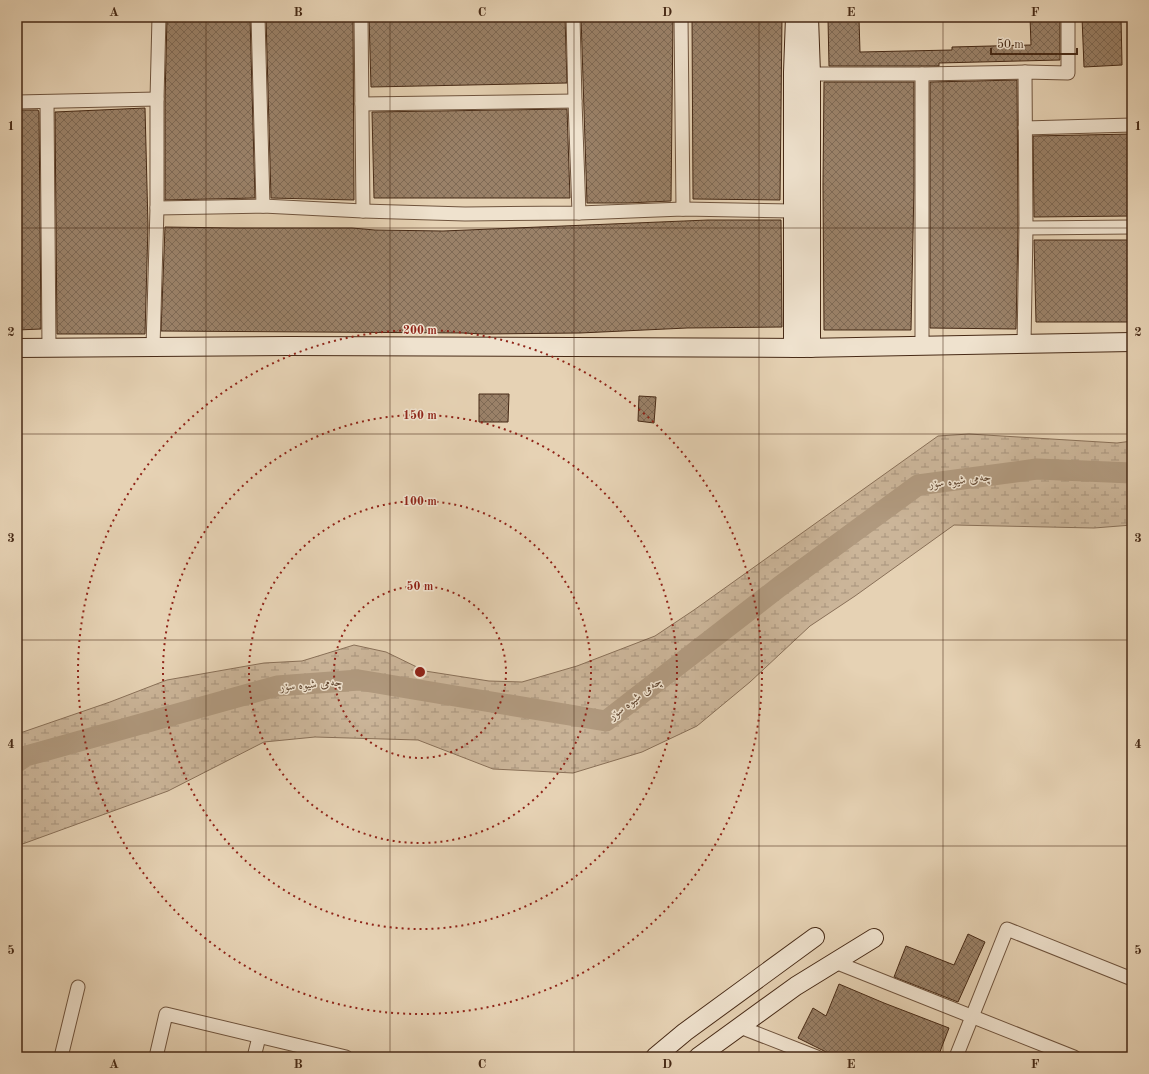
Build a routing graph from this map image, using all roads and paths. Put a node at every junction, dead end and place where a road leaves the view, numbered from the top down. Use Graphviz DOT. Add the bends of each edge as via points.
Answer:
graph roads {
  1 [pos="160,17"];
  2 [pos="258,17"];
  3 [pos="361,17"];
  4 [pos="573,17"];
  5 [pos="681,17"];
  6 [pos="795,17"];
  7 [pos="809,17"];
  8 [pos="1068,17"];
  9 [pos="1025,72"];
  10 [pos="811,74"];
  11 [pos="922,74"];
  12 [pos="157,100"];
  13 [pos="575,101"];
  14 [pos="17,102"];
  15 [pos="47,102"];
  16 [pos="362,104"];
  17 [pos="1132,125"];
  18 [pos="1025,128"];
  19 [pos="263,206"];
  20 [pos="157,208"];
  21 [pos="683,208"];
  22 [pos="363,211"];
  23 [pos="793,211"];
  24 [pos="579,213"];
  25 [pos="1132,227"];
  26 [pos="1026,228"];
  27 [pos="1132,342"];
  28 [pos="1024,344"];
  29 [pos="922,346"];
  30 [pos="153,347"];
  31 [pos="17,348"];
  32 [pos="49,348"];
  33 [pos="793,348"];
  34 [pos="811,348"];
  35 [pos="815,937"];
  36 [pos="874,938"];
  37 [pos="835,962"];
  38 [pos="778,965"];
  39 [pos="1132,979"];
  40 [pos="796,986"];
  41 [pos="78,987"];
  42 [pos="972,1016"];
  43 [pos="740,1026"];
  44 [pos="259,1036"];
  45 [pos="61,1057"];
  46 [pos="156,1057"];
  47 [pos="254,1057"];
  48 [pos="346,1057"];
  49 [pos="654,1057"];
  50 [pos="698,1057"];
  51 [pos="816,1057"];
  52 [pos="956,1057"];
  53 [pos="1074,1057"];
  1 -- 12 [label="street"];
  2 -- 19 [label="street"];
  3 -- 16 [label="street"];
  4 -- 13 [label="street"];
  5 -- 21 [label="street"];
  6 -- 23 [label="street"];
  7 -- 10 [label="street"];
  8 -- 9 [label="street" via="1068,73"];
  9 -- 11 [label="street"];
  9 -- 18 [label="street"];
  10 -- 11 [label="street"];
  10 -- 34 [label="street"];
  11 -- 29 [label="street"];
  12 -- 15 [label="street"];
  12 -- 20 [label="street"];
  13 -- 16 [label="street"];
  13 -- 24 [label="street"];
  14 -- 15 [label="street"];
  15 -- 32 [label="street"];
  16 -- 22 [label="street"];
  17 -- 18 [label="street"];
  18 -- 26 [label="street"];
  19 -- 20 [label="street"];
  19 -- 22 [label="street"];
  20 -- 30 [label="street"];
  21 -- 23 [label="street"];
  21 -- 24 [label="street"];
  22 -- 24 [label="street" via="465,214"];
  23 -- 33 [label="street"];
  25 -- 26 [label="street"];
  26 -- 28 [label="street"];
  27 -- 28 [label="street"];
  28 -- 29 [label="street"];
  29 -- 34 [label="street"];
  30 -- 32 [label="street"];
  30 -- 33 [label="street"];
  31 -- 32 [label="street"];
  33 -- 34 [label="street"];
  35 -- 38 [label="street"];
  36 -- 37 [label="street"];
  37 -- 40 [label="street"];
  37 -- 42 [label="street"];
  38 -- 40 [label="street"];
  38 -- 49 [label="street"];
  39 -- 42 [label="street" via="1007,929"];
  40 -- 43 [label="street"];
  41 -- 45 [label="street"];
  42 -- 52 [label="street"];
  42 -- 53 [label="street"];
  43 -- 50 [label="street"];
  43 -- 51 [label="street"];
  44 -- 46 [label="street" via="166,1014"];
  44 -- 47 [label="street"];
  44 -- 48 [label="street"];
}
